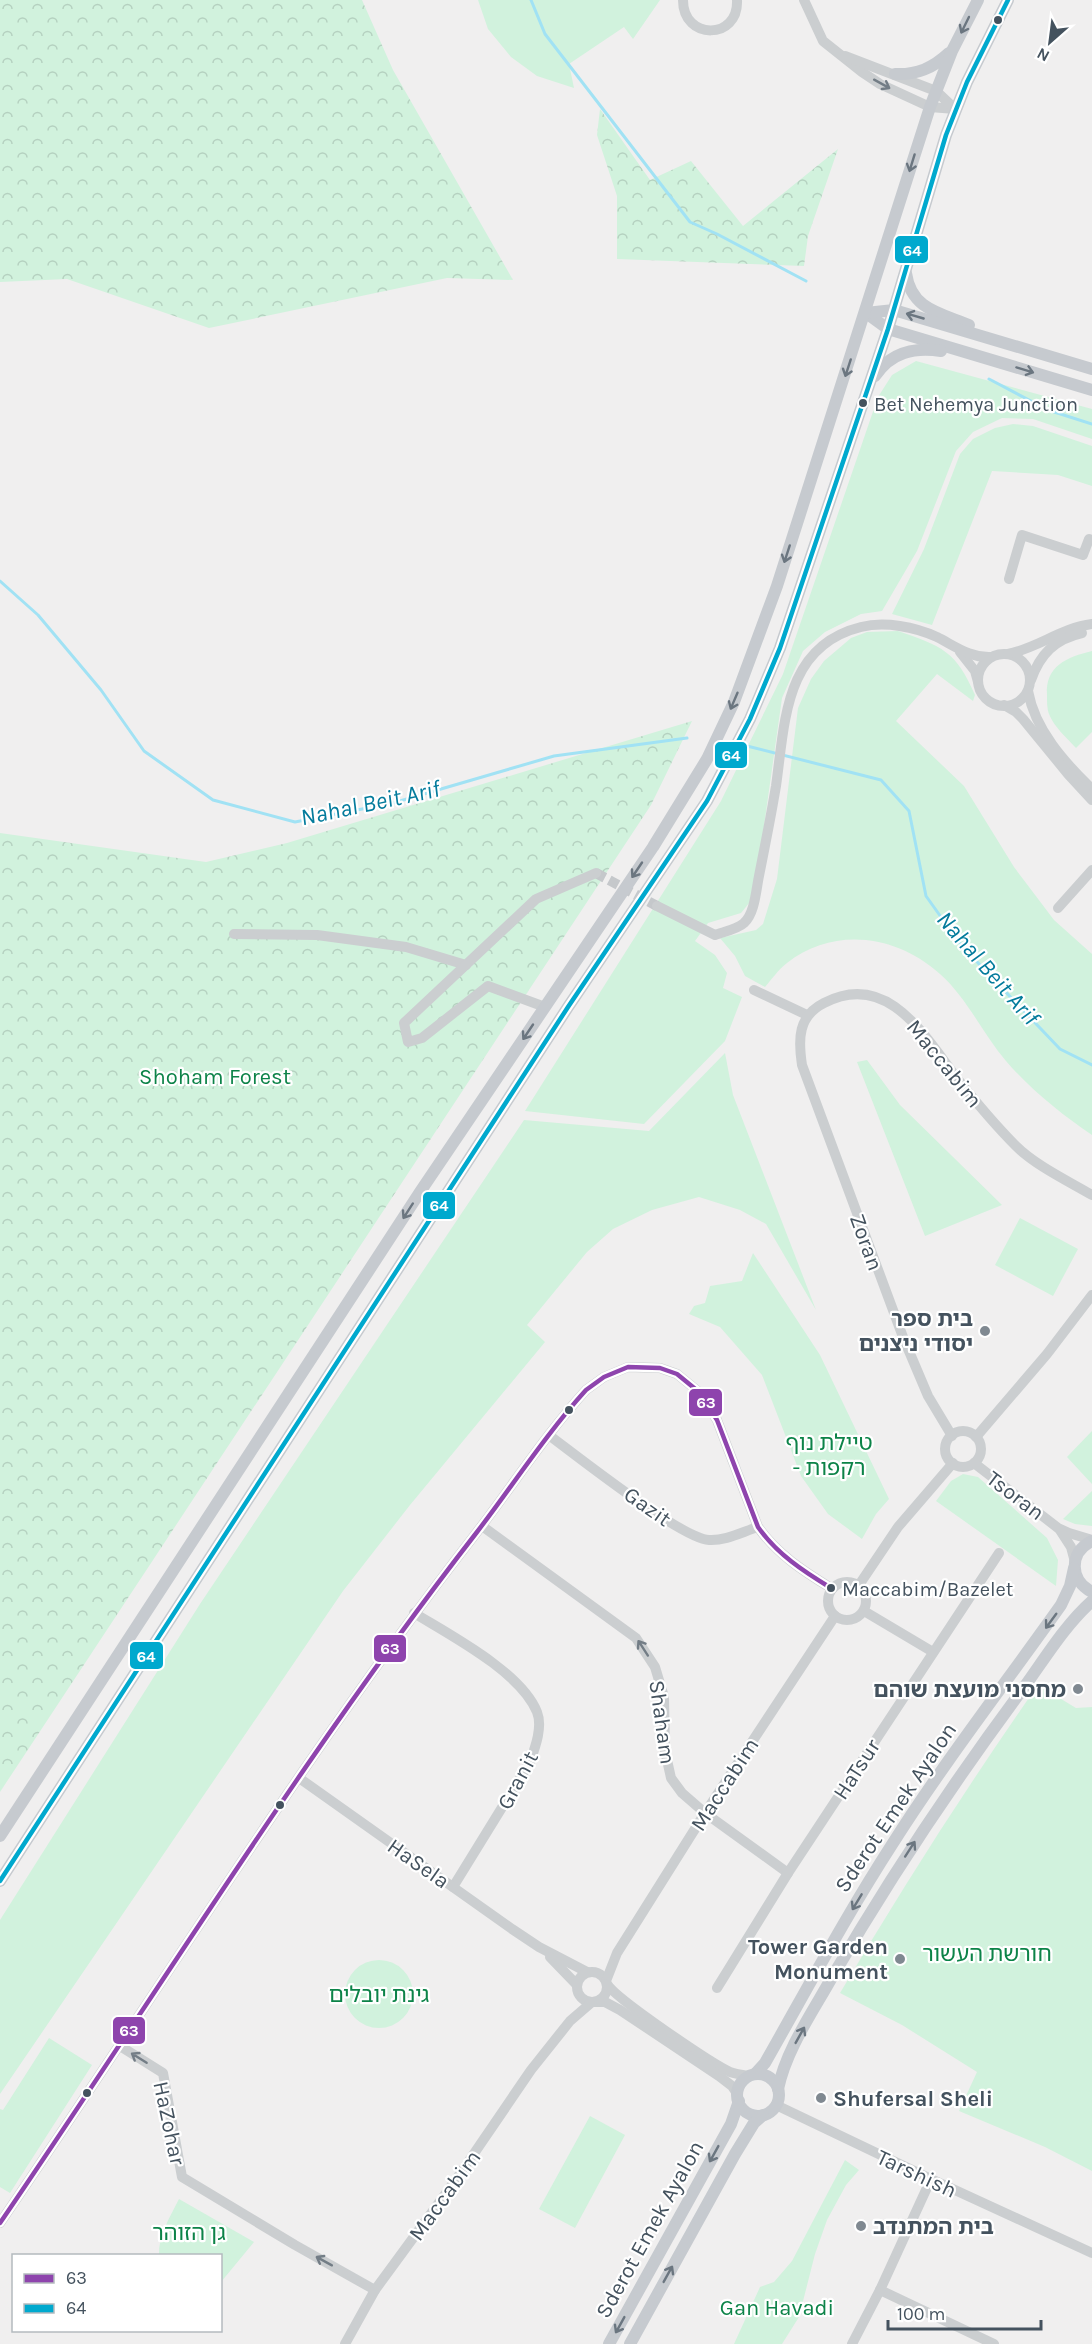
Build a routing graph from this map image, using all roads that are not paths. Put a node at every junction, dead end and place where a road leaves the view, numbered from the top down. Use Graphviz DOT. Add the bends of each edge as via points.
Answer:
graph roads {
  1 [pos="683,0"];
  2 [pos="804,0"];
  3 [pos="978,0"];
  4 [pos="1008,0"];
  5 [pos="739,1"];
  6 [pos="952,51"];
  7 [pos="839,54"];
  8 [pos="895,74"];
  9 [pos="936,92"];
  10 [pos="930,107"];
  11 [pos="956,109"];
  12 [pos="906,270"];
  13 [pos="894,310"];
  14 [pos="866,312"];
  15 [pos="888,329"];
  16 [pos="1028,349"];
  17 [pos="990,359"];
  18 [pos="1092,369"];
  19 [pos="869,384"];
  20 [pos="1092,390"];
  21 [pos="1092,540"];
  22 [pos="1009,579"];
  23 [pos="1092,624"];
  24 [pos="1092,632"];
  25 [pos="958,649"];
  26 [pos="1007,654"];
  27 [pos="991,657"];
  28 [pos="978,682"];
  29 [pos="1029,686"];
  30 [pos="1004,705"];
  31 [pos="1092,789"];
  32 [pos="1092,800"];
  33 [pos="1092,870"];
  34 [pos="596,873"];
  35 [pos="657,906"];
  36 [pos="1058,908"];
  37 [pos="234,934"];
  38 [pos="466,965"];
  39 [pos="754,990"];
  40 [pos="545,1007"];
  41 [pos="807,1015"];
  42 [pos="1092,1195"];
  43 [pos="1092,1294"];
  44 [pos="550,1436"];
  45 [pos="952,1436"];
  46 [pos="976,1437"];
  47 [pos="953,1463"];
  48 [pos="974,1463"];
  49 [pos="482,1526"];
  50 [pos="758,1527"];
  51 [pos="1058,1528"];
  52 [pos="1092,1540"];
  53 [pos="999,1553"];
  54 [pos="1075,1565"];
  55 [pos="859,1585"];
  56 [pos="831,1588"];
  57 [pos="1092,1592"];
  58 [pos="1092,1601"];
  59 [pos="864,1611"];
  60 [pos="414,1613"];
  61 [pos="835,1616"];
  62 [pos="933,1652"];
  63 [pos="299,1778"];
  64 [pos="705,1813"];
  65 [pos="0,1836"];
  66 [pos="788,1873"];
  67 [pos="0,1881"];
  68 [pos="453,1887"];
  69 [pos="539,1947"];
  70 [pos="617,1953"];
  71 [pos="592,1972"];
  72 [pos="607,1982"];
  73 [pos="717,1988"];
  74 [pos="578,1990"];
  75 [pos="593,2002"];
  76 [pos="570,2021"];
  77 [pos="120,2046"];
  78 [pos="752,2075"];
  79 [pos="778,2089"];
  80 [pos="738,2098"];
  81 [pos="776,2105"];
  82 [pos="764,2115"];
  83 [pos="931,2179"];
  84 [pos="0,2223"];
  85 [pos="1092,2253"];
  86 [pos="375,2290"];
  87 [pos="880,2290"];
  88 [pos="345,2344"];
  89 [pos="609,2344"];
  90 [pos="630,2344"];
  91 [pos="852,2344"];
  92 [pos="994,2344"];
  1 -- 5 [label="street" via="690,22 712,31 728,25"];
  2 -- 7 [label="street" via="823,41"];
  3 -- 6 [label="main road, one-way"];
  4 -- 11 [label="main road"];
  6 -- 8 [label="main road" via="927,70"];
  6 -- 9 [label="main road"];
  7 -- 8 [label="street"];
  7 -- 10 [label="street, one-way" via="880,84"];
  8 -- 9 [label="street"];
  9 -- 10 [label="main road"];
  9 -- 11 [label="street"];
  10 -- 11 [label="street"];
  10 -- 14 [label="main road, one-way"];
  11 -- 12 [label="main road"];
  12 -- 13 [label="main road"];
  12 -- 16 [label="main road" via="910,289 921,303"];
  13 -- 14 [label="main road"];
  13 -- 15 [label="main road"];
  16 -- 13 [label="main road, one-way"];
  14 -- 15 [label="main road"];
  14 -- 40 [label="main road, one-way" via="777,586 734,702 684,798"];
  15 -- 17 [label="main road"];
  15 -- 19 [label="main road"];
  16 -- 18 [label="main road"];
  17 -- 19 [label="main road" via="916,349 885,363"];
  17 -- 20 [label="main road, one-way"];
  19 -- 67 [label="main road" via="768,681 707,801 568,1006"];
  21 -- 22 [label="street" via="1089,539 1083,555 1022,535"];
  23 -- 26 [label="street"];
  24 -- 29 [label="street" via="1069,636 1052,646 1040,660"];
  25 -- 27 [label="street" via="970,655"];
  25 -- 28 [label="street" via="975,671"];
  25 -- 35 [label="street" via="909,628 883,625 851,630 815,652 791,693 775,790 746,922 715,935"];
  26 -- 27 [label="street"];
  26 -- 29 [label="street" via="1023,661 1029,671"];
  27 -- 28 [label="street" via="983,665"];
  28 -- 30 [label="street" via="985,697"];
  29 -- 30 [label="street" via="1019,701"];
  29 -- 31 [label="street" via="1040,727"];
  30 -- 32 [label="street" via="1023,718"];
  33 -- 36 [label="street"];
  34 -- 38 [label="street" via="536,899"];
  37 -- 38 [label="street" via="317,935 406,947"];
  38 -- 40 [label="street" via="404,1023 408,1042 422,1038 488,986"];
  39 -- 41 [label="street"];
  40 -- 65 [label="main road, one-way"];
  41 -- 42 [label="street, Maccabim" via="832,999 857,994 893,1005 927,1037 977,1103 1018,1148"];
  41 -- 45 [label="street, Zoran" via="799,1042 802,1065 903,1337 928,1396"];
  43 -- 46 [label="street"];
  44 -- 49 [label="street"];
  44 -- 50 [label="street, Gazit" via="697,1537 726,1538"];
  44 -- 50 [label="street" via="586,1390 604,1377 628,1367 660,1368 677,1374 699,1392 717,1420"];
  45 -- 46 [label="street" via="965,1431"];
  45 -- 47 [label="street" via="945,1446"];
  46 -- 48 [label="street" via="981,1447"];
  47 -- 48 [label="street" via="964,1467"];
  47 -- 55 [label="street" via="898,1527"];
  48 -- 51 [label="street, Tsoran"];
  49 -- 60 [label="street"];
  64 -- 49 [label="street, Shaham, one-way" via="671,1778 665,1751 664,1697 655,1667 636,1638"];
  50 -- 56 [label="street" via="781,1553"];
  51 -- 52 [label="street, Tsoran"];
  51 -- 54 [label="street, Tsoran" via="1071,1547"];
  52 -- 54 [label="main road" via="1082,1547"];
  53 -- 62 [label="street, HaTsur"];
  54 -- 57 [label="main road" via="1079,1582"];
  54 -- 78 [label="main road, Sderot Emek Ayalon, one-way" via="1061,1605 892,1844 765,2063"];
  55 -- 56 [label="street" via="844,1581"];
  55 -- 59 [label="street" via="866,1597"];
  56 -- 61 [label="street" via="828,1606"];
  79 -- 58 [label="main road, Sderot Emek Ayalon, one-way" via="782,2070 805,2027 907,1853 1068,1627"];
  59 -- 61 [label="street" via="854,1619"];
  59 -- 62 [label="street"];
  60 -- 63 [label="street"];
  60 -- 68 [label="street, Granit" via="501,1670 523,1690 538,1713 537,1740 530,1762"];
  61 -- 64 [label="street, Maccabim"];
  62 -- 66 [label="street, HaTsur"];
  63 -- 68 [label="street, HaSela"];
  63 -- 77 [label="street"];
  64 -- 66 [label="street, Shaham"];
  64 -- 70 [label="street, Maccabim"];
  66 -- 73 [label="street, HaTsur"];
  68 -- 69 [label="street, HaSela"];
  69 -- 71 [label="street, HaSela"];
  69 -- 74 [label="street, HaSela"];
  70 -- 71 [label="street, Maccabim"];
  70 -- 72 [label="street, Maccabim"];
  71 -- 72 [label="street"];
  71 -- 74 [label="street" via="580,1977"];
  72 -- 75 [label="street" via="604,1997"];
  72 -- 78 [label="street" via="625,2002 724,2068"];
  74 -- 75 [label="street" via="584,2000"];
  74 -- 76 [label="street, Maccabim"];
  75 -- 76 [label="street, Maccabim"];
  75 -- 80 [label="street" via="605,2002 620,2010 719,2076 732,2086"];
  76 -- 86 [label="street, Maccabim"];
  77 -- 84 [label="street"];
  86 -- 77 [label="street, HaZohar, one-way" via="182,2177 163,2073"];
  78 -- 79 [label="main road" via="769,2077"];
  78 -- 80 [label="main road" via="741,2083"];
  79 -- 81 [label="main road"];
  80 -- 82 [label="main road" via="749,2113"];
  80 -- 89 [label="main road, Sderot Emek Ayalon, one-way" via="731,2124"];
  81 -- 82 [label="main road"];
  81 -- 83 [label="street, Tarshish"];
  90 -- 82 [label="main road, Sderot Emek Ayalon, one-way" via="735,2154 754,2123"];
  83 -- 85 [label="street, Tarshish"];
  83 -- 87 [label="street"];
  86 -- 88 [label="street, Maccabim"];
  87 -- 91 [label="street"];
  87 -- 92 [label="street"];
}
